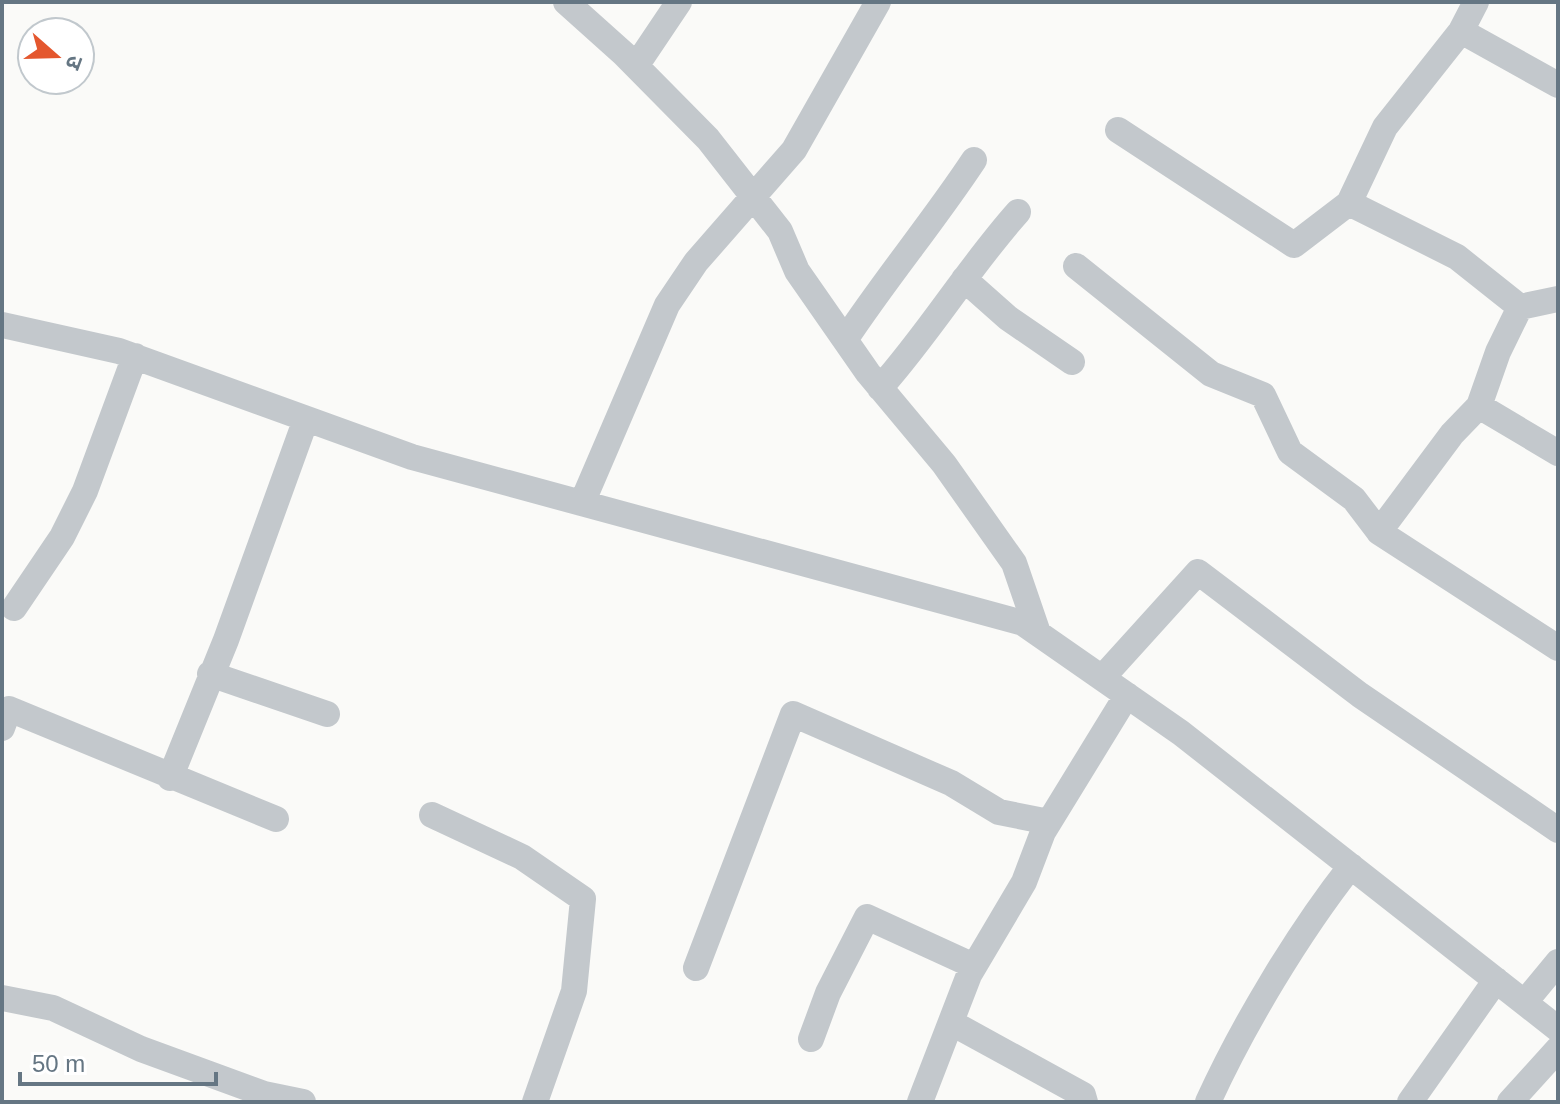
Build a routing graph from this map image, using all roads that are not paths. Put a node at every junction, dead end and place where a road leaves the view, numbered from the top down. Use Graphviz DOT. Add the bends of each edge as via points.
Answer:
graph roads {
  1 [pos="566,2"];
  2 [pos="679,2"];
  3 [pos="878,2"];
  4 [pos="1468,11"];
  5 [pos="636,66"];
  6 [pos="1558,85"];
  7 [pos="1118,130"];
  8 [pos="974,160"];
  9 [pos="753,197"];
  10 [pos="1349,203"];
  11 [pos="1018,212"];
  12 [pos="1076,266"];
  13 [pos="964,279"];
  14 [pos="1558,299"];
  15 [pos="1520,307"];
  16 [pos="2,325"];
  17 [pos="845,340"];
  18 [pos="135,356"];
  19 [pos="1072,362"];
  20 [pos="880,388"];
  21 [pos="1479,406"];
  22 [pos="306,419"];
  23 [pos="1558,453"];
  24 [pos="582,503"];
  25 [pos="1379,532"];
  26 [pos="14,608"];
  27 [pos="1038,633"];
  28 [pos="1558,648"];
  29 [pos="210,674"];
  30 [pos="1102,678"];
  31 [pos="1127,695"];
  32 [pos="327,714"];
  33 [pos="2,728"];
  34 [pos="170,778"];
  35 [pos="432,815"];
  36 [pos="276,819"];
  37 [pos="1049,822"];
  38 [pos="1558,830"];
  39 [pos="1351,866"];
  40 [pos="1558,962"];
  41 [pos="974,966"];
  42 [pos="696,968"];
  43 [pos="1496,980"];
  44 [pos="2,998"];
  45 [pos="1525,1002"];
  46 [pos="952,1023"];
  47 [pos="1558,1029"];
  48 [pos="811,1039"];
  49 [pos="1558,1049"];
  50 [pos="303,1102"];
  51 [pos="535,1102"];
  52 [pos="920,1102"];
  53 [pos="1085,1102"];
  54 [pos="1208,1102"];
  55 [pos="1410,1102"];
  56 [pos="1510,1102"];
  1 -- 5 [label="street"];
  2 -- 5 [label="street"];
  3 -- 9 [label="street" via="794,150"];
  4 -- 6 [label="street"];
  4 -- 10 [label="street" via="1385,127"];
  5 -- 9 [label="street" via="708,139"];
  7 -- 10 [label="street" via="1294,245"];
  8 -- 17 [label="street"];
  9 -- 17 [label="street" via="780,231 797,271"];
  9 -- 24 [label="street" via="696,262 667,305"];
  10 -- 15 [label="street" via="1457,257"];
  11 -- 13 [label="street"];
  12 -- 25 [label="street" via="1211,374 1263,395 1290,452 1354,499"];
  13 -- 19 [label="street" via="1008,318"];
  13 -- 20 [label="street"];
  14 -- 15 [label="street"];
  15 -- 21 [label="street"];
  16 -- 18 [label="street"];
  17 -- 20 [label="street"];
  18 -- 22 [label="street"];
  18 -- 26 [label="street" via="85,491 62,537"];
  20 -- 27 [label="street" via="944,464 1014,563"];
  21 -- 23 [label="street"];
  21 -- 25 [label="street"];
  22 -- 24 [label="street" via="412,457"];
  22 -- 29 [label="street"];
  24 -- 27 [label="street" via="1023,623"];
  25 -- 28 [label="street"];
  27 -- 30 [label="street"];
  29 -- 32 [label="street"];
  29 -- 34 [label="street"];
  30 -- 31 [label="street"];
  30 -- 38 [label="street" via="1198,572 1360,695"];
  31 -- 37 [label="street"];
  31 -- 39 [label="street"];
  33 -- 34 [label="street" via="9,709"];
  34 -- 36 [label="street"];
  35 -- 51 [label="street" via="522,857 583,899 574,991"];
  37 -- 41 [label="street" via="1024,882"];
  37 -- 42 [label="street" via="999,812 951,783 793,714"];
  39 -- 43 [label="street"];
  39 -- 54 [label="street" via="1323,901 1231,1052"];
  40 -- 45 [label="street"];
  41 -- 46 [label="street"];
  41 -- 48 [label="street" via="867,917"];
  43 -- 45 [label="street"];
  43 -- 55 [label="street"];
  44 -- 50 [label="street" via="53,1008 141,1049 264,1094"];
  45 -- 47 [label="street"];
  46 -- 52 [label="street"];
  46 -- 53 [label="street" via="1083,1095"];
  49 -- 56 [label="street"];
}
